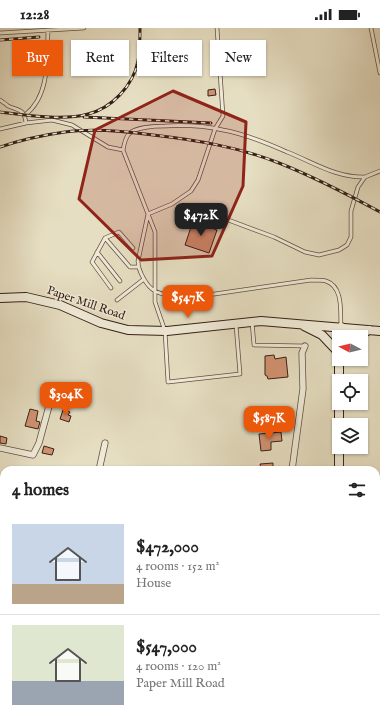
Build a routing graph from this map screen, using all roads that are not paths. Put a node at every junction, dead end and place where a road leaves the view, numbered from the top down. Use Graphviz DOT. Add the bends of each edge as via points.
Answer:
graph roads {
  1 [pos="84,28"];
  2 [pos="217,28"];
  3 [pos="371,28"];
  4 [pos="48,30"];
  5 [pos="0,33"];
  6 [pos="380,73"];
  7 [pos="0,100"];
  8 [pos="25,115"];
  9 [pos="26,123"];
  10 [pos="0,129"];
  11 [pos="215,129"];
  12 [pos="123,150"];
  13 [pos="380,171"];
  14 [pos="365,177"];
  15 [pos="191,206"];
  16 [pos="148,214"];
  17 [pos="105,238"];
  18 [pos="133,248"];
  19 [pos="97,252"];
  20 [pos="138,267"];
  21 [pos="144,278"];
  22 [pos="120,281"];
  23 [pos="112,288"];
  24 [pos="155,291"];
  25 [pos="0,298"];
  26 [pos="117,300"];
  27 [pos="252,322"];
  28 [pos="236,324"];
  29 [pos="301,324"];
  30 [pos="341,327"];
  31 [pos="341,330"];
  32 [pos="369,330"];
  33 [pos="165,331"];
  34 [pos="380,331"];
  35 [pos="305,346"];
  36 [pos="332,346"];
  37 [pos="339,366"];
  38 [pos="49,406"];
  39 [pos="105,443"];
  40 [pos="0,448"];
  41 [pos="100,466"];
  42 [pos="293,466"];
  43 [pos="339,466"];
  1 -- 4 [label="lane"];
  2 -- 11 [label="lane" via="223,116"];
  3 -- 6 [label="lane"];
  4 -- 5 [label="lane"];
  4 -- 8 [label="lane" via="46,76 39,96"];
  7 -- 8 [label="lane"];
  8 -- 9 [label="lane"];
  9 -- 10 [label="lane"];
  9 -- 12 [label="lane" via="52,120 72,125 108,147"];
  11 -- 12 [label="lane" via="177,125 143,128 128,135"];
  11 -- 14 [label="lane" via="262,142 339,175"];
  11 -- 16 [label="lane" via="198,180 191,190 172,204"];
  12 -- 16 [label="lane"];
  13 -- 14 [label="lane"];
  14 -- 15 [label="lane" via="354,198 351,237 347,245 339,250 319,255 305,252 274,237"];
  16 -- 20 [label="lane"];
  16 -- 24 [label="lane" via="155,232"];
  17 -- 18 [label="lane" via="119,232"];
  17 -- 19 [label="lane"];
  17 -- 20 [label="lane" via="130,267"];
  19 -- 22 [label="lane"];
  19 -- 23 [label="lane" via="92,262"];
  20 -- 21 [label="lane"];
  21 -- 24 [label="lane"];
  21 -- 26 [label="lane"];
  24 -- 30 [label="lane" via="172,297 187,298 311,280 327,281 338,293"];
  24 -- 33 [label="lane" via="155,302"];
  25 -- 33 [label="street, Paper Mill Road" via="26,297 60,305 100,323 128,330"];
  27 -- 28 [label="street, Paper Mill Road"];
  27 -- 29 [label="street, Paper Mill Road"];
  27 -- 35 [label="lane" via="254,345"];
  28 -- 33 [label="street, Paper Mill Road"];
  28 -- 33 [label="lane" via="240,374 168,382"];
  29 -- 30 [label="street, Paper Mill Road"];
  29 -- 36 [label="street" via="322,335"];
  30 -- 31 [label="street"];
  30 -- 32 [label="street, Paper Mill Road"];
  32 -- 34 [label="street, Paper Mill Road"];
  35 -- 42 [label="street" via="302,353 303,389"];
  37 -- 43 [label="street"];
  38 -- 40 [label="street" via="33,455"];
  39 -- 41 [label="street"];
}
